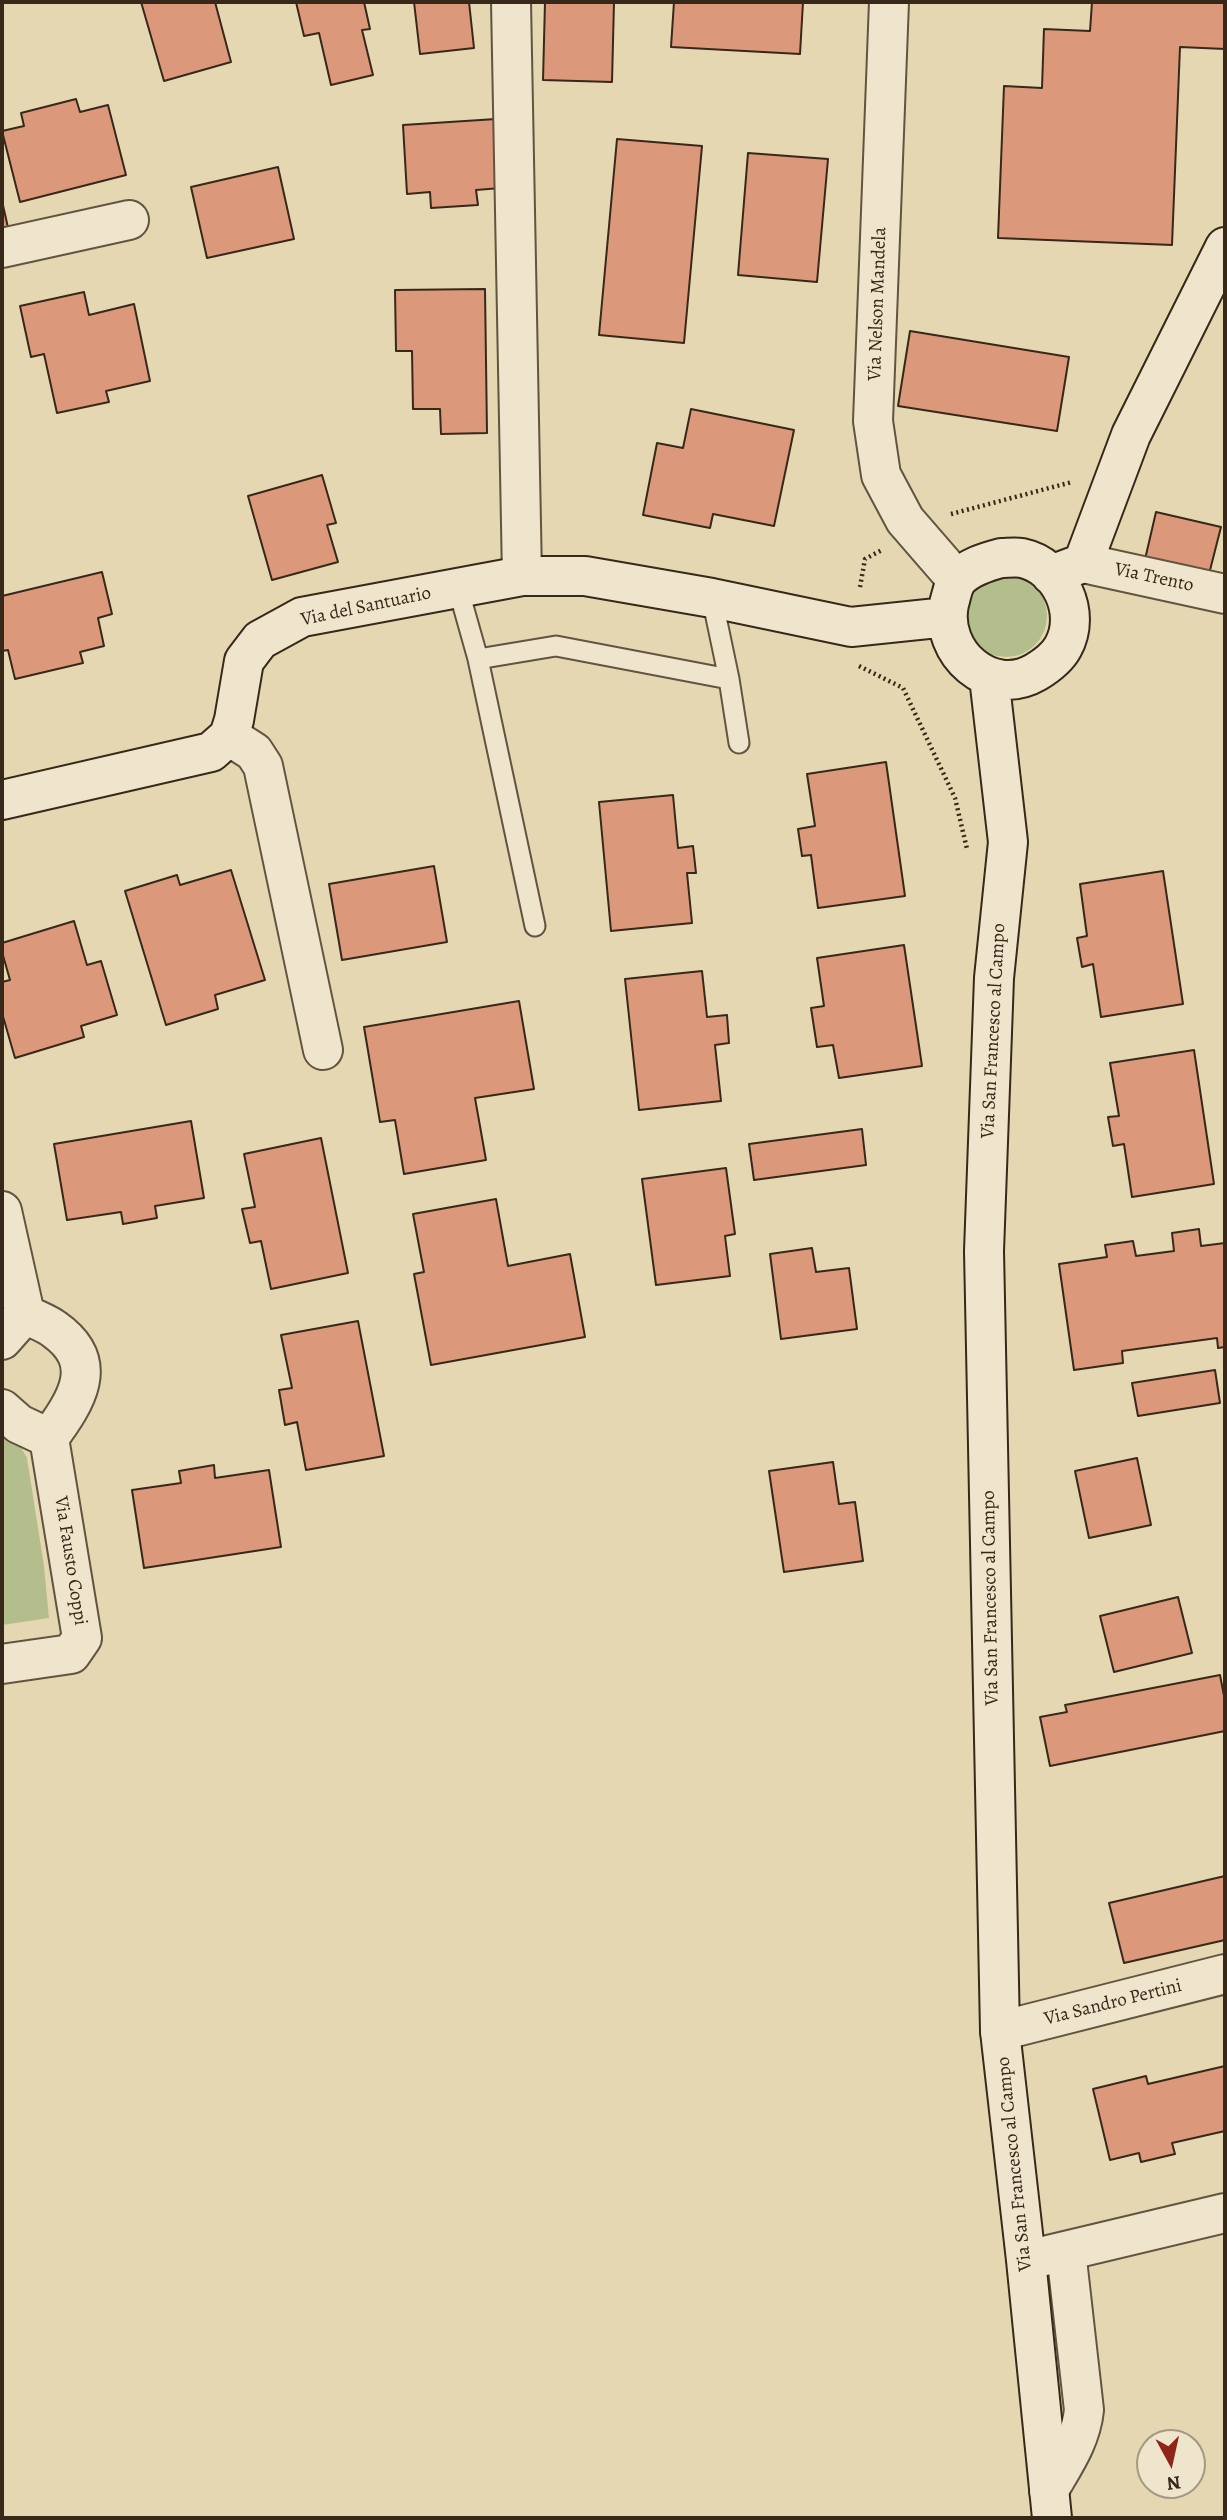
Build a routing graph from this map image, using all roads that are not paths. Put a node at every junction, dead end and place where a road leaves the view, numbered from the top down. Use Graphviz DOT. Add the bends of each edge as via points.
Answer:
graph roads {
  1 [pos="511,2"];
  2 [pos="890,2"];
  3 [pos="129,220"];
  4 [pos="1225,247"];
  5 [pos="2,248"];
  6 [pos="1067,569"];
  7 [pos="522,576"];
  8 [pos="957,580"];
  9 [pos="458,588"];
  10 [pos="1225,594"];
  11 [pos="712,598"];
  12 [pos="947,617"];
  13 [pos="478,659"];
  14 [pos="989,677"];
  15 [pos="729,679"];
  16 [pos="229,736"];
  17 [pos="739,743"];
  18 [pos="2,800"];
  19 [pos="535,926"];
  20 [pos="323,1049"];
  21 [pos="2,1212"];
  22 [pos="13,1327"];
  23 [pos="2,1409"];
  24 [pos="50,1438"];
  25 [pos="2,1664"];
  26 [pos="1225,1974"];
  27 [pos="1000,2031"];
  28 [pos="1225,2213"];
  29 [pos="1066,2251"];
  30 [pos="1026,2260"];
  31 [pos="1050,2504"];
  1 -- 7 [label="street"];
  2 -- 8 [label="street, Via Nelson Mandela" via="873,421 881,475 905,520"];
  3 -- 5 [label="street"];
  4 -- 6 [label="street"];
  6 -- 8 [label="street" via="1001,558 980,564"];
  6 -- 10 [label="street, Via Trento"];
  6 -- 14 [label="street" via="1063,590 1070,610 1063,647 1049,664 1030,675 1015,680"];
  7 -- 9 [label="street, Via del Santuario"];
  7 -- 11 [label="street, Via del Santuario" via="585,576"];
  8 -- 12 [label="street"];
  9 -- 13 [label="lane"];
  9 -- 16 [label="street, Via del Santuario" via="302,617 260,640 244,661"];
  11 -- 12 [label="street, Via del Santuario" via="852,627"];
  11 -- 15 [label="lane"];
  12 -- 14 [label="street" via="958,655"];
  13 -- 15 [label="lane" via="556,646"];
  13 -- 19 [label="lane"];
  14 -- 27 [label="street, Via San Francesco al Campo" via="1008,842 994,978 984,1251"];
  15 -- 17 [label="lane"];
  16 -- 18 [label="street" via="211,752"];
  16 -- 20 [label="street" via="254,752 263,766"];
  21 -- 22 [label="street"];
  22 -- 24 [label="street" via="54,1329 76,1349 82,1381 71,1409"];
  23 -- 24 [label="street"];
  24 -- 25 [label="street, Via Fausto Coppi" via="82,1638 71,1654"];
  26 -- 27 [label="street, Via Sandro Pertini"];
  27 -- 30 [label="street, Via San Francesco al Campo"];
  28 -- 29 [label="street"];
  29 -- 30 [label="street"];
  29 -- 31 [label="street" via="1084,2410 1083,2424"];
  30 -- 31 [label="street, Via San Francesco al Campo"];
}
